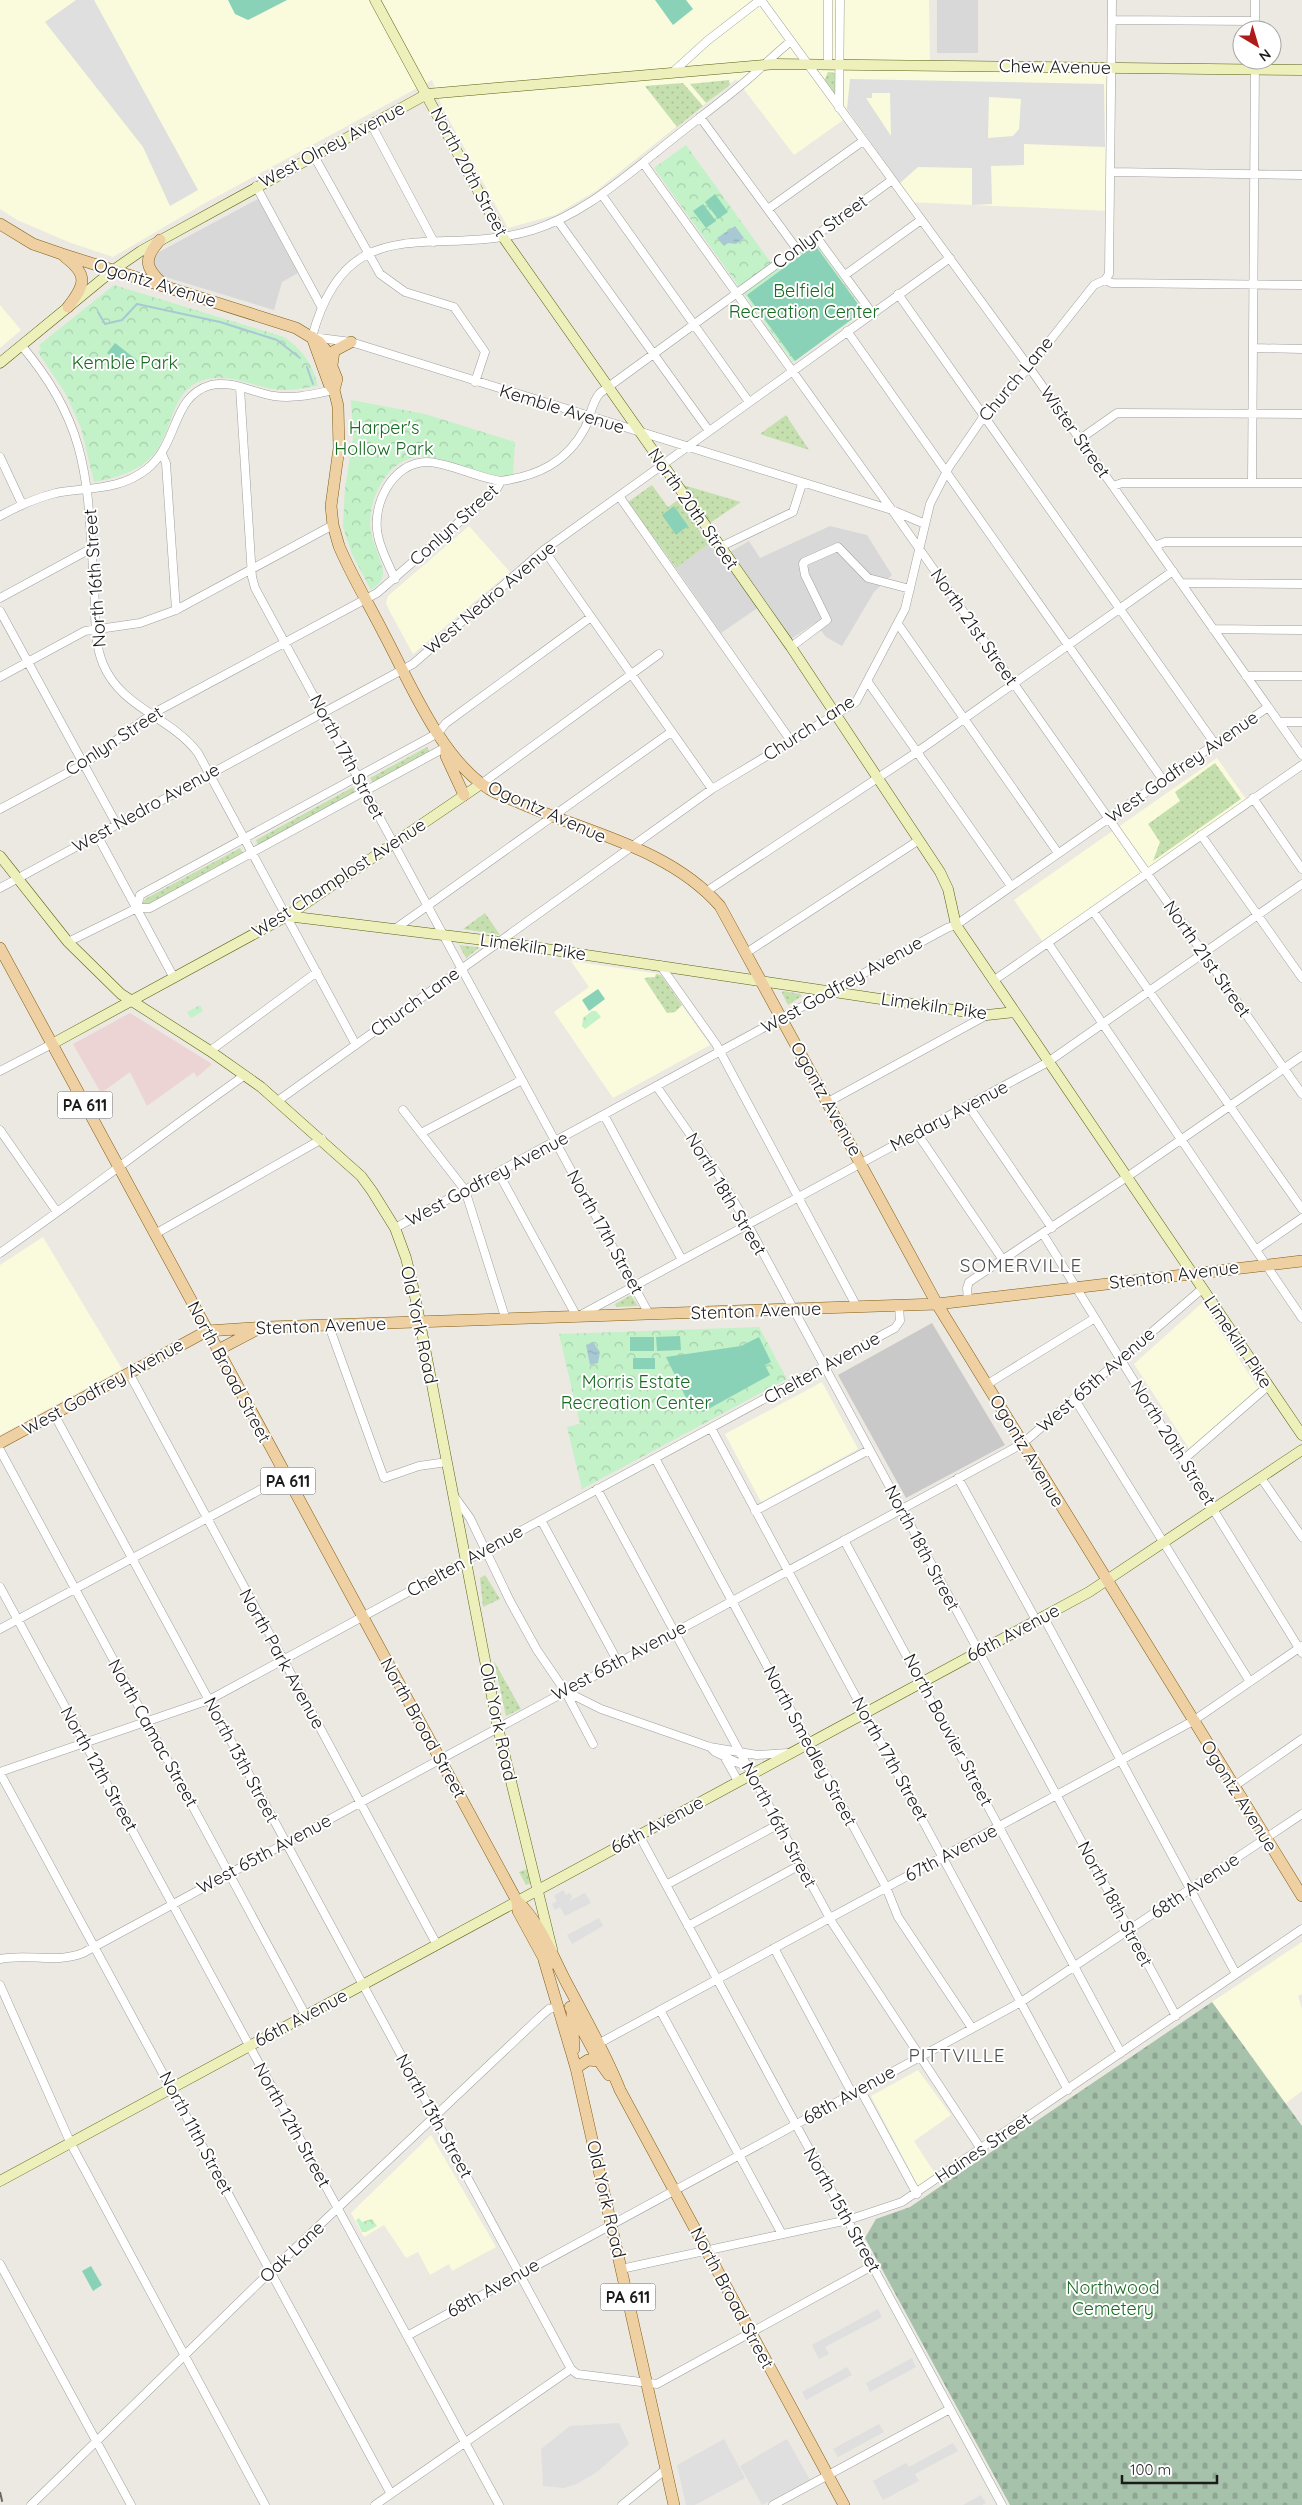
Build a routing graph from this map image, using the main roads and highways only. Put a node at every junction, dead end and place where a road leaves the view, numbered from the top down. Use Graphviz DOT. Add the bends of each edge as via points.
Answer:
graph roads {
  1 [pos="0,224"];
  2 [pos="160,240"];
  3 [pos="62,254"];
  4 [pos="165,286"];
  5 [pos="68,307"];
  6 [pos="312,337"];
  7 [pos="352,342"];
  8 [pos="332,365"];
  9 [pos="334,390"];
  10 [pos="446,747"];
  11 [pos="464,795"];
  12 [pos="0,948"];
  13 [pos="1302,1261"];
  14 [pos="937,1304"];
  15 [pos="268,1327"];
  16 [pos="207,1331"];
  17 [pos="218,1350"];
  18 [pos="0,1443"];
  19 [pos="1290,1878"];
  20 [pos="1302,1885"];
  21 [pos="1302,1896"];
  22 [pos="549,1960"];
  23 [pos="572,1994"];
  24 [pos="572,2009"];
  25 [pos="596,2045"];
  26 [pos="599,2061"];
  27 [pos="576,2068"];
  28 [pos="620,2090"];
  29 [pos="674,2505"];
  30 [pos="844,2505"];
  1 -- 3 [label="main road, Ogontz Avenue" via="33,244"];
  2 -- 4 [label="main road" via="148,263 152,274"];
  3 -- 4 [label="main road, Ogontz Avenue"];
  3 -- 5 [label="main road" via="77,268 83,281"];
  4 -- 6 [label="main road, Ogontz Avenue" via="268,318"];
  6 -- 8 [label="main road, Ogontz Avenue" via="325,349"];
  6 -- 9 [label="main road, Ogontz Avenue"];
  7 -- 8 [label="main road" via="334,351"];
  8 -- 9 [label="main road, Ogontz Avenue" via="337,379"];
  9 -- 10 [label="main road, Ogontz Avenue" via="339,439 332,488 333,525 346,564"];
  10 -- 11 [label="main road" via="446,756"];
  10 -- 14 [label="main road, Ogontz Avenue" via="481,784 499,794 676,868 707,891 728,920 762,980"];
  12 -- 16 [label="main road, North Broad Street / PA 611"];
  13 -- 14 [label="main road, Stenton Avenue"];
  14 -- 15 [label="main road, Stenton Avenue"];
  14 -- 19 [label="main road, Ogontz Avenue"];
  15 -- 16 [label="main road, Stenton Avenue"];
  15 -- 17 [label="main road"];
  16 -- 17 [label="main road, North Broad Street / PA 611"];
  16 -- 18 [label="main road, West Godfrey Avenue"];
  17 -- 22 [label="main road, North Broad Street / PA 611" via="518,1901 518,1911"];
  19 -- 20 [label="main road"];
  19 -- 21 [label="main road, Ogontz Avenue"];
  22 -- 23 [label="main road, North Broad Street / PA 611"];
  22 -- 24 [label="main road, North Broad Street"];
  22 -- 27 [label="main road, Old York Road / PA 611" via="558,2007"];
  23 -- 24 [label="main road, Old York Road / PA 611"];
  23 -- 25 [label="main road, North Broad Street"];
  24 -- 25 [label="main road, North Broad Street"];
  24 -- 27 [label="main road, Old York Road / PA 611"];
  25 -- 26 [label="main road, North Broad Street"];
  25 -- 28 [label="main road, North Broad Street"];
  26 -- 27 [label="main road" via="592,2059"];
  26 -- 28 [label="main road, North Broad Street"];
  27 -- 29 [label="main road, Old York Road / PA 611"];
  28 -- 30 [label="main road, North Broad Street"];
}
